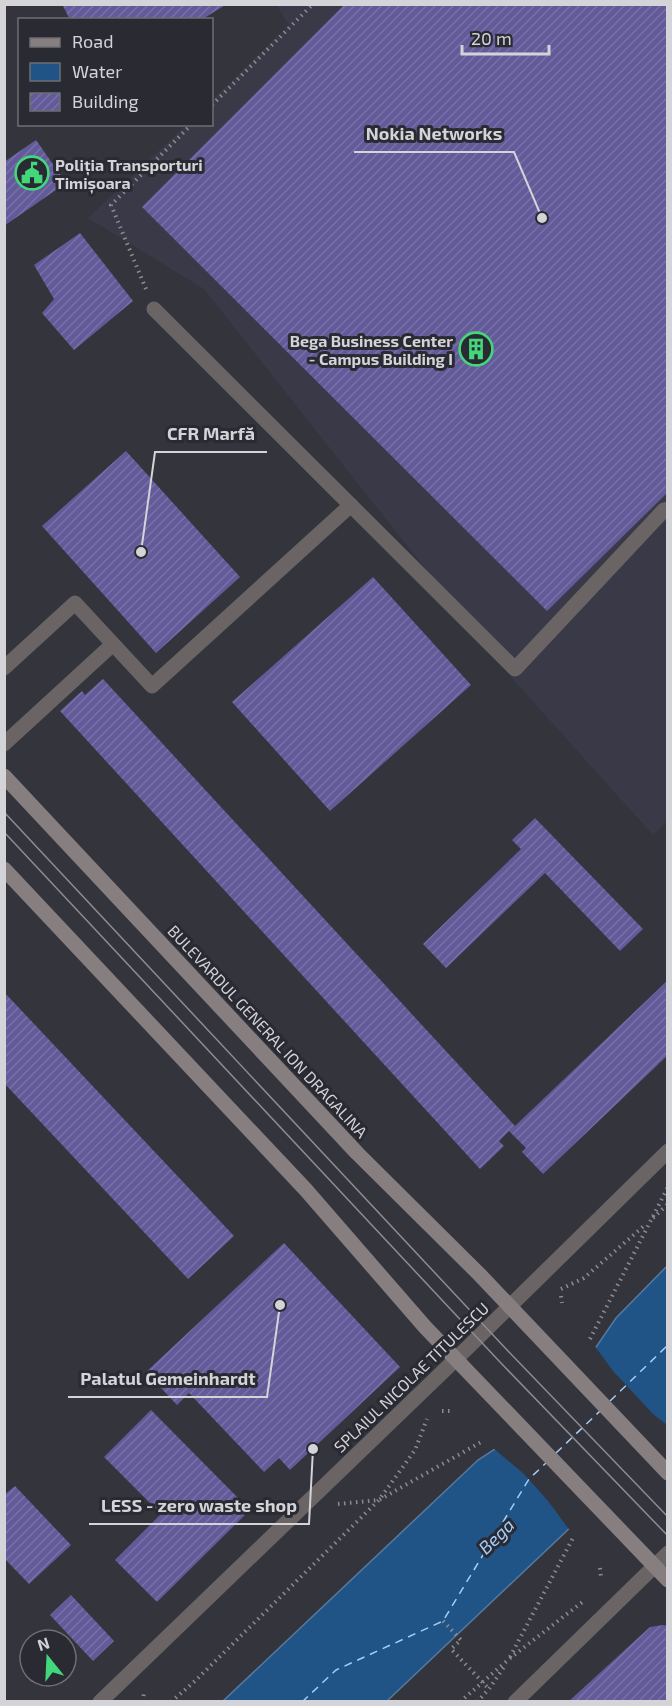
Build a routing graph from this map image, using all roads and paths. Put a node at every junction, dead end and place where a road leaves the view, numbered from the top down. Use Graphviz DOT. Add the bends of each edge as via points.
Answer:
graph roads {
  1 [pos="313,4"];
  2 [pos="213,104"];
  3 [pos="190,126"];
  4 [pos="154,309"];
  5 [pos="351,505"];
  6 [pos="668,509"];
  7 [pos="113,644"];
  8 [pos="4,668"];
  9 [pos="4,744"];
  10 [pos="4,776"];
  11 [pos="4,869"];
  12 [pos="668,1151"];
  13 [pos="668,1187"];
  14 [pos="668,1204"];
  15 [pos="648,1223"];
  16 [pos="559,1290"];
  17 [pos="561,1296"];
  18 [pos="562,1303"];
  19 [pos="508,1307"];
  20 [pos="590,1339"];
  21 [pos="456,1359"];
  22 [pos="431,1410"];
  23 [pos="442,1411"];
  24 [pos="451,1411"];
  25 [pos="483,1441"];
  26 [pos="668,1473"];
  27 [pos="379,1500"];
  28 [pos="333,1504"];
  29 [pos="574,1536"];
  30 [pos="668,1553"];
  31 [pos="654,1566"];
  32 [pos="600,1568"];
  33 [pos="601,1577"];
  34 [pos="668,1580"];
  35 [pos="586,1599"];
  36 [pos="443,1621"];
  37 [pos="509,1659"];
  38 [pos="482,1682"];
  39 [pos="489,1689"];
  40 [pos="100,1701"];
  41 [pos="171,1701"];
  42 [pos="460,1701"];
  43 [pos="477,1701"];
  44 [pos="515,1701"];
  1 -- 2 [label="path"];
  3 -- 4 [label="path" via="111,205"];
  4 -- 5 [label="street"];
  5 -- 6 [label="street" via="515,669"];
  5 -- 7 [label="street" via="152,686"];
  7 -- 8 [label="street" via="75,603"];
  7 -- 9 [label="street"];
  10 -- 19 [label="main road, BULEVARDUL GENERAL ION DRAGALINA"];
  11 -- 21 [label="main road" via="306,1190"];
  12 -- 19 [label="street, SPLAIUL NICOLAE TITULESCU"];
  13 -- 15 [label="path"];
  14 -- 15 [label="path"];
  15 -- 16 [label="path" via="584,1278"];
  15 -- 20 [label="path"];
  17 -- 18 [label="path"];
  19 -- 21 [label="street, SPLAIUL NICOLAE TITULESCU"];
  19 -- 26 [label="main road, BULEVARDUL GENERAL ION DRAGALINA"];
  21 -- 31 [label="main road"];
  21 -- 40 [label="street, SPLAIUL NICOLAE TITULESCU"];
  22 -- 27 [label="path" via="415,1450"];
  23 -- 24 [label="path"];
  25 -- 27 [label="path"];
  27 -- 28 [label="path"];
  27 -- 41 [label="path"];
  29 -- 37 [label="path"];
  30 -- 31 [label="street"];
  31 -- 34 [label="main road"];
  31 -- 44 [label="street"];
  32 -- 33 [label="path"];
  35 -- 37 [label="path"];
  36 -- 38 [label="path" via="461,1640 451,1649"];
  37 -- 38 [label="path"];
  37 -- 39 [label="path"];
  38 -- 39 [label="path"];
  38 -- 42 [label="path"];
  39 -- 43 [label="path"];
}
